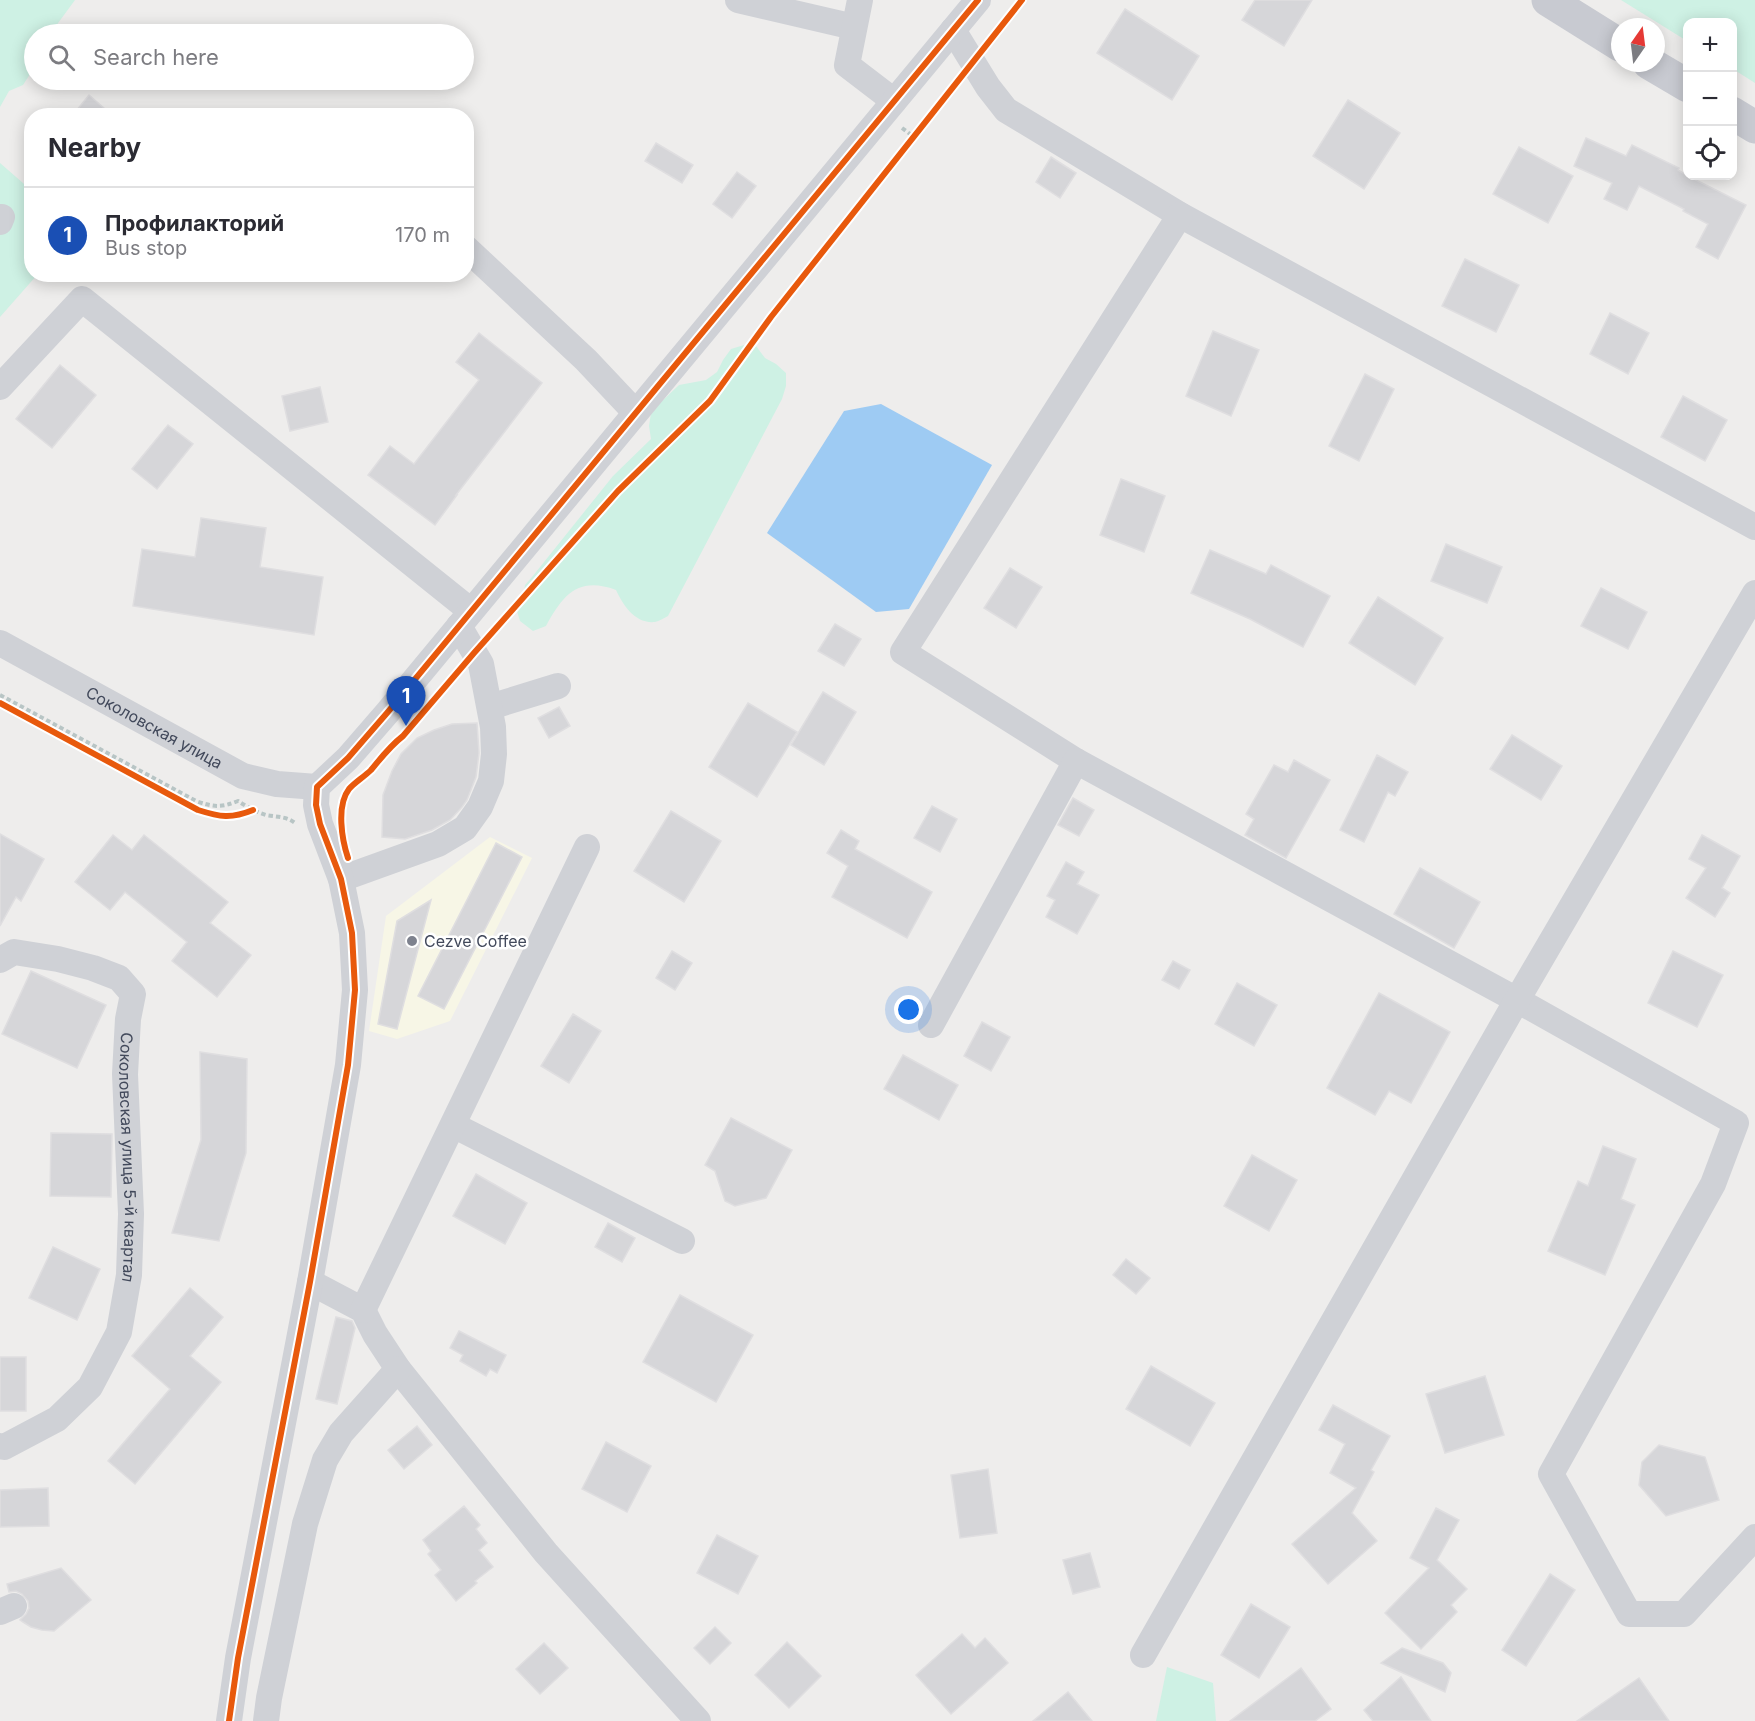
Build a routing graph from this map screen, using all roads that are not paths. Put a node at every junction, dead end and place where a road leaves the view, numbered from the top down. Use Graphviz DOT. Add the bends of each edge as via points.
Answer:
graph roads {
  1 [pos="738,0"];
  2 [pos="860,0"];
  3 [pos="978,0"];
  4 [pos="1548,0"];
  5 [pos="854,27"];
  6 [pos="953,30"];
  7 [pos="1611,39"];
  8 [pos="1664,72"];
  9 [pos="1683,83"];
  10 [pos="895,112"];
  11 [pos="1737,117"];
  12 [pos="1755,127"];
  13 [pos="1180,216"];
  14 [pos="474,255"];
  15 [pos="0,387"];
  16 [pos="635,412"];
  17 [pos="1755,527"];
  18 [pos="1755,593"];
  19 [pos="465,619"];
  20 [pos="0,643"];
  21 [pos="558,686"];
  22 [pos="490,707"];
  23 [pos="1076,761"];
  24 [pos="317,787"];
  25 [pos="587,847"];
  26 [pos="341,879"];
  27 [pos="0,960"];
  28 [pos="1517,1000"];
  29 [pos="931,1026"];
  30 [pos="453,1125"];
  31 [pos="682,1241"];
  32 [pos="310,1282"];
  33 [pos="363,1310"];
  34 [pos="398,1369"];
  35 [pos="0,1446"];
  36 [pos="1755,1537"];
  37 [pos="1143,1655"];
  38 [pos="229,1721"];
  39 [pos="267,1721"];
  40 [pos="698,1721"];
  1 -- 5 [label="street"];
  2 -- 5 [label="street"];
  3 -- 6 [label="street"];
  4 -- 7 [label="main road"];
  5 -- 10 [label="street" via="847,65"];
  6 -- 10 [label="street"];
  6 -- 13 [label="street" via="1006,110"];
  8 -- 9 [label="main road"];
  10 -- 16 [label="street"];
  11 -- 12 [label="main road"];
  13 -- 17 [label="street"];
  13 -- 23 [label="street" via="903,652"];
  14 -- 16 [label="street" via="586,360"];
  15 -- 19 [label="street" via="82,299"];
  16 -- 19 [label="street"];
  18 -- 28 [label="street"];
  19 -- 22 [label="street" via="481,664"];
  19 -- 24 [label="street" via="348,758"];
  20 -- 24 [label="street, Соколовская улица" via="243,776"];
  21 -- 22 [label="street"];
  22 -- 26 [label="street" via="494,754 491,781 465,828 438,844"];
  23 -- 28 [label="street"];
  23 -- 29 [label="street"];
  24 -- 26 [label="street" via="315,805"];
  25 -- 30 [label="street"];
  26 -- 32 [label="street" via="352,933 355,990 348,1065"];
  27 -- 35 [label="street, Соколовская улица 5-й квартал" via="14,952 58,959 119,978 133,994 125,1074 131,1214 129,1275 118,1332 90,1387 57,1419"];
  28 -- 36 [label="street" via="1736,1123 1713,1184 1551,1474 1629,1614 1684,1614"];
  28 -- 37 [label="street"];
  30 -- 31 [label="street"];
  30 -- 33 [label="street"];
  32 -- 33 [label="street"];
  32 -- 38 [label="street"];
  33 -- 34 [label="street"];
  34 -- 39 [label="street" via="341,1433 325,1460 305,1524 268,1698"];
  34 -- 40 [label="street" via="546,1553"];
}
